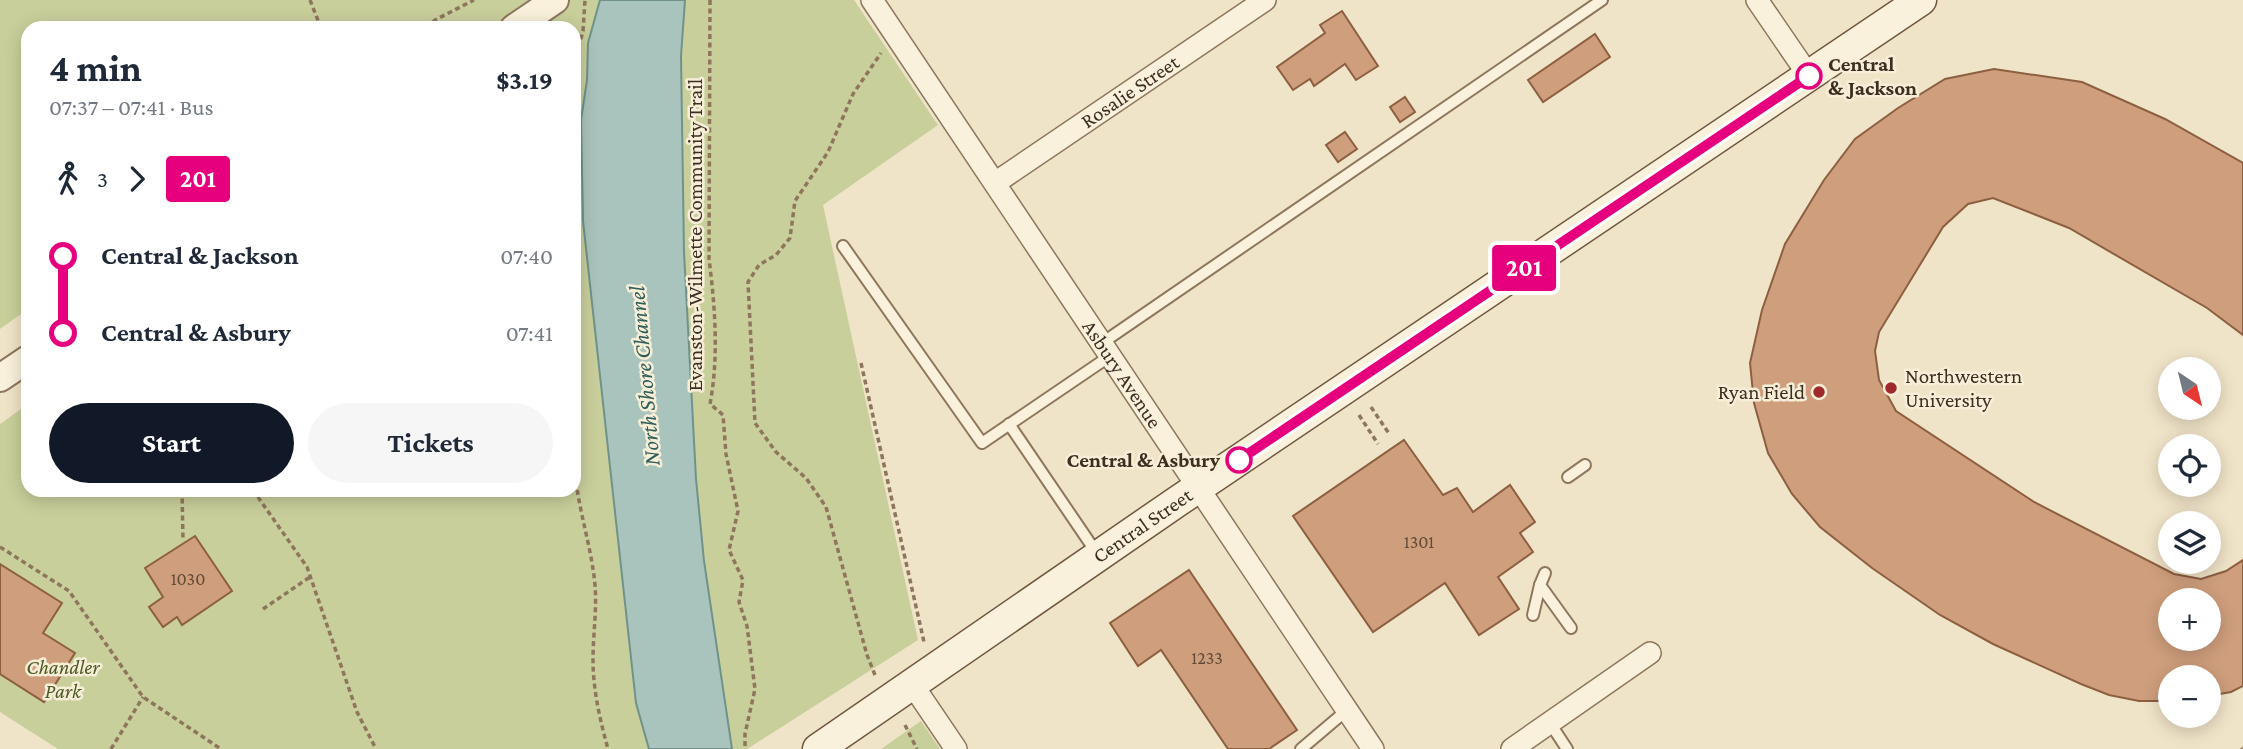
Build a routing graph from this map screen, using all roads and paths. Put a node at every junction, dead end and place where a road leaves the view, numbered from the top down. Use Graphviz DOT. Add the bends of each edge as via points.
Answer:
graph roads {
  1 [pos="310,0"];
  2 [pos="474,0"];
  3 [pos="585,0"];
  4 [pos="710,0"];
  5 [pos="872,0"];
  6 [pos="1265,0"];
  7 [pos="1601,0"];
  8 [pos="1757,0"];
  9 [pos="1921,0"];
  10 [pos="553,2"];
  11 [pos="318,21"];
  12 [pos="434,21"];
  13 [pos="524,21"];
  14 [pos="581,38"];
  15 [pos="881,53"];
  16 [pos="1809,76"];
  17 [pos="995,183"];
  18 [pos="843,246"];
  19 [pos="1106,349"];
  20 [pos="861,363"];
  21 [pos="21,364"];
  22 [pos="0,378"];
  23 [pos="1371,407"];
  24 [pos="1359,415"];
  25 [pos="1009,424"];
  26 [pos="1391,435"];
  27 [pos="1378,444"];
  28 [pos="1585,465"];
  29 [pos="1568,477"];
  30 [pos="1198,488"];
  31 [pos="182,497"];
  32 [pos="258,497"];
  33 [pos="579,497"];
  34 [pos="183,540"];
  35 [pos="0,547"];
  36 [pos="1099,555"];
  37 [pos="1545,573"];
  38 [pos="310,577"];
  39 [pos="1540,585"];
  40 [pos="262,609"];
  41 [pos="1533,615"];
  42 [pos="1571,628"];
  43 [pos="924,642"];
  44 [pos="1650,653"];
  45 [pos="875,675"];
  46 [pos="912,684"];
  47 [pos="143,697"];
  48 [pos="1346,710"];
  49 [pos="1550,723"];
  50 [pos="905,725"];
  51 [pos="111,749"];
  52 [pos="221,749"];
  53 [pos="376,749"];
  54 [pos="608,749"];
  55 [pos="745,749"];
  56 [pos="818,749"];
  57 [pos="917,749"];
  58 [pos="956,749"];
  59 [pos="1301,749"];
  60 [pos="1373,749"];
  61 [pos="1511,749"];
  62 [pos="1567,749"];
  1 -- 11 [label="path"];
  2 -- 12 [label="path"];
  3 -- 14 [label="path"];
  4 -- 55 [label="path, Evanston-Wilmette Community Trail" via="709,259 714,295 710,404 723,415 738,511 729,550 743,580 739,602 747,626 755,689"];
  5 -- 17 [label="street, Asbury Avenue"];
  6 -- 17 [label="street, Rosalie Street"];
  7 -- 19 [label="lane"];
  8 -- 16 [label="street"];
  9 -- 16 [label="main road, Central Street"];
  10 -- 13 [label="street"];
  15 -- 45 [label="path" via="853,94 828,152 795,201 790,237 776,255 759,265 748,282 755,423 826,507"];
  16 -- 30 [label="main road, Central Street"];
  17 -- 19 [label="street, Asbury Avenue"];
  18 -- 25 [label="lane" via="982,443"];
  19 -- 25 [label="lane"];
  19 -- 30 [label="street, Asbury Avenue"];
  20 -- 43 [label="path"];
  21 -- 22 [label="street"];
  23 -- 26 [label="path"];
  24 -- 27 [label="path"];
  25 -- 36 [label="lane"];
  28 -- 29 [label="lane"];
  30 -- 36 [label="main road, Central Street"];
  30 -- 48 [label="street, Asbury Avenue"];
  31 -- 34 [label="path"];
  32 -- 38 [label="path"];
  33 -- 54 [label="path" via="593,564 593,662"];
  35 -- 47 [label="path" via="69,591"];
  36 -- 46 [label="main road, Central Street"];
  37 -- 39 [label="lane"];
  38 -- 40 [label="path"];
  38 -- 53 [label="path" via="358,712"];
  39 -- 41 [label="lane"];
  39 -- 42 [label="lane"];
  44 -- 49 [label="street"];
  46 -- 56 [label="main road, Central Street"];
  46 -- 58 [label="street"];
  47 -- 51 [label="path"];
  47 -- 52 [label="path"];
  48 -- 59 [label="lane"];
  48 -- 60 [label="street, Asbury Avenue"];
  49 -- 61 [label="street"];
  49 -- 62 [label="lane"];
  50 -- 57 [label="path"];
}
